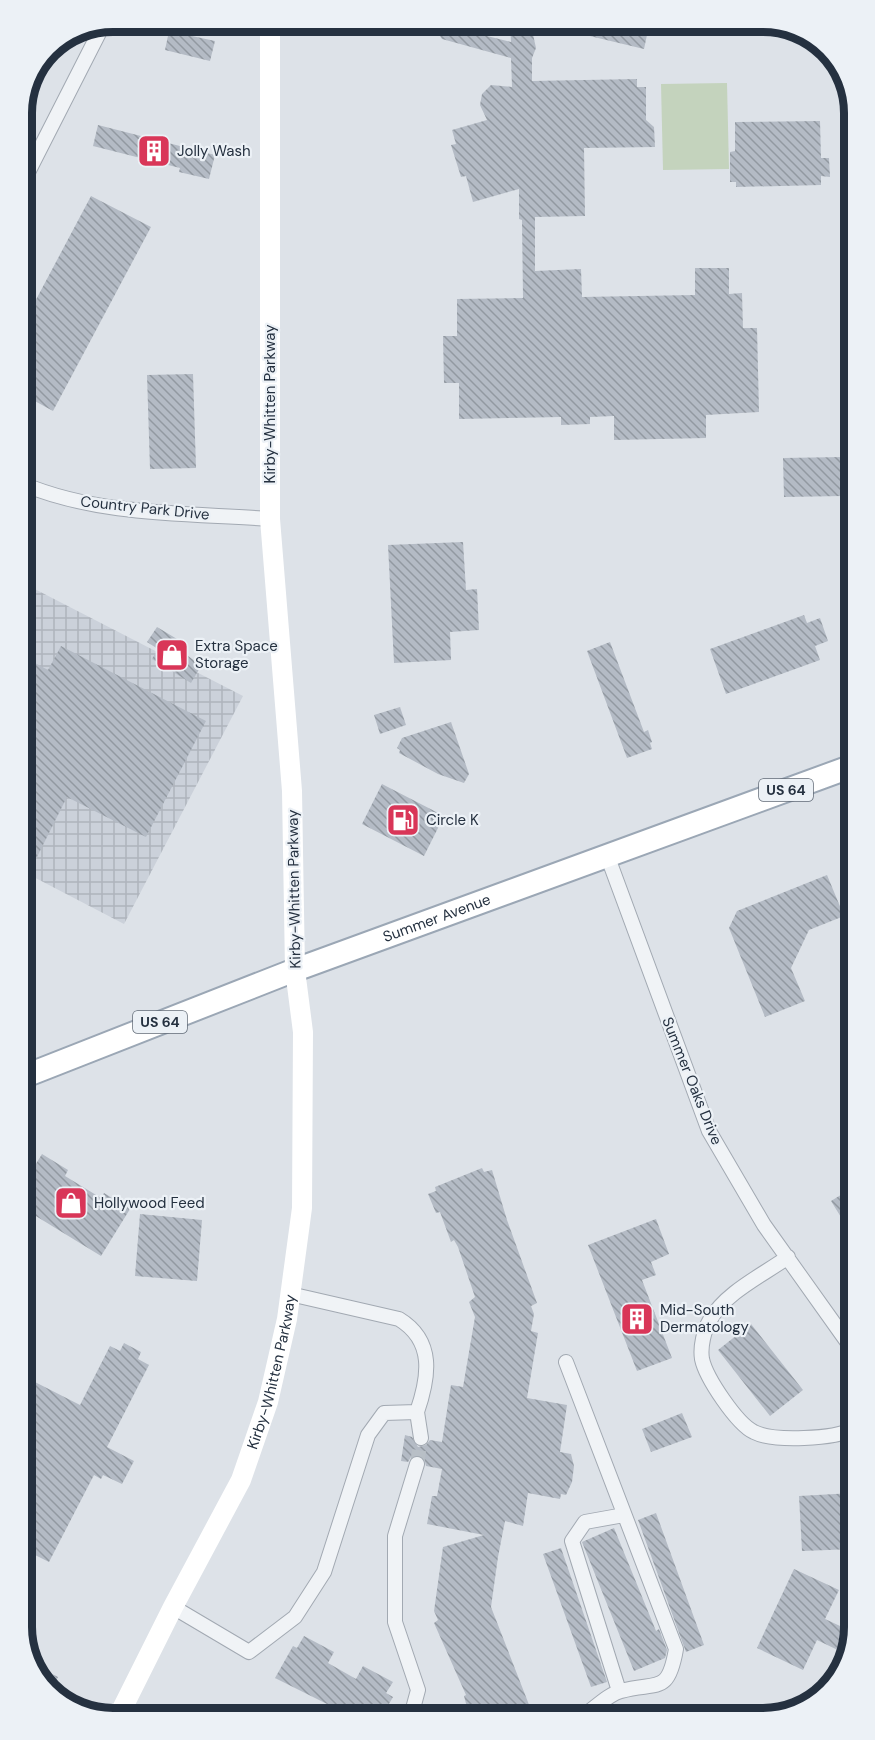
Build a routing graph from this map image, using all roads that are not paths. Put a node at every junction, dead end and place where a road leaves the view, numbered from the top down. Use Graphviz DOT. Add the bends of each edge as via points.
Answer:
graph roads {
  1 [pos="270,32"];
  2 [pos="99,33"];
  3 [pos="32,163"];
  4 [pos="32,488"];
  5 [pos="270,519"];
  6 [pos="844,769"];
  7 [pos="607,855"];
  8 [pos="295,970"];
  9 [pos="32,1073"];
  10 [pos="788,1257"];
  11 [pos="290,1294"];
  12 [pos="844,1337"];
  13 [pos="566,1362"];
  14 [pos="417,1412"];
  15 [pos="844,1433"];
  16 [pos="421,1438"];
  17 [pos="417,1464"];
  18 [pos="624,1515"];
  19 [pos="173,1606"];
  20 [pos="619,1691"];
  21 [pos="122,1708"];
  22 [pos="413,1708"];
  23 [pos="595,1708"];
  1 -- 5 [label="main road, Kirby-Whitten Parkway"];
  2 -- 3 [label="street"];
  4 -- 5 [label="street, Country Park Drive" via="53,497 141,510"];
  5 -- 8 [label="main road, Kirby-Whitten Parkway" via="292,791"];
  6 -- 7 [label="main road, Summer Avenue / US 64"];
  7 -- 8 [label="main road, Summer Avenue / US 64"];
  7 -- 10 [label="street, Summer Oaks Drive" via="709,1131"];
  8 -- 9 [label="main road, Summer Avenue / US 64"];
  8 -- 11 [label="main road, Kirby-Whitten Parkway" via="303,1032 302,1208"];
  10 -- 12 [label="street, Summer Oaks Drive"];
  10 -- 15 [label="street" via="716,1311 704,1337 705,1369 735,1417 752,1431 774,1438"];
  11 -- 14 [label="street" via="399,1319 415,1328 424,1346 427,1382"];
  11 -- 19 [label="main road, Kirby-Whitten Parkway" via="268,1402 241,1480"];
  13 -- 18 [label="street"];
  14 -- 16 [label="street"];
  14 -- 19 [label="street" via="384,1413 368,1435 324,1572 295,1617 249,1652"];
  17 -- 22 [label="street" via="395,1536 395,1622 418,1690"];
  18 -- 20 [label="street" via="585,1522 572,1540"];
  18 -- 20 [label="street" via="676,1649 672,1673 656,1686"];
  19 -- 21 [label="main road, Kirby-Whitten Parkway"];
  20 -- 23 [label="street"];
}
